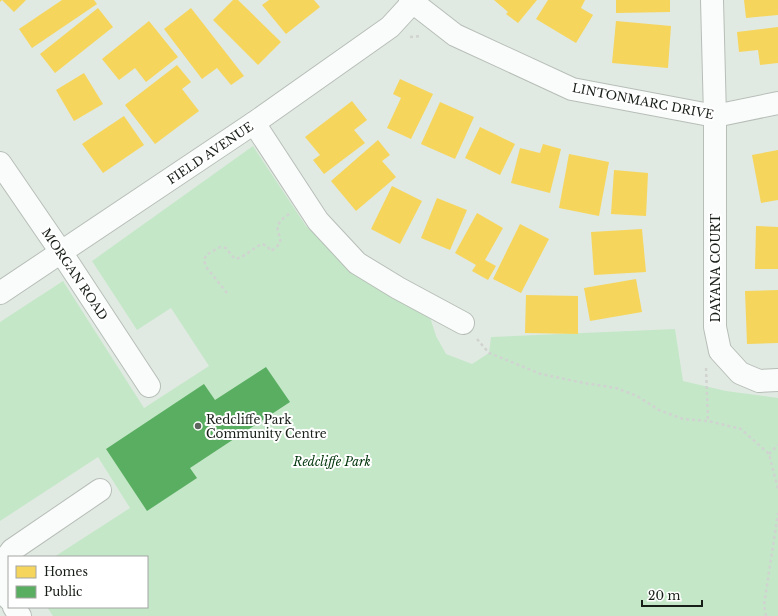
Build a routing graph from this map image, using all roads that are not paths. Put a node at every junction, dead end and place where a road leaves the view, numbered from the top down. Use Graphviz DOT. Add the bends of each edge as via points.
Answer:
graph roads {
  1 [pos="712,0"];
  2 [pos="411,1"];
  3 [pos="778,103"];
  4 [pos="715,116"];
  5 [pos="254,123"];
  6 [pos="0,163"];
  7 [pos="61,252"];
  8 [pos="0,293"];
  9 [pos="463,323"];
  10 [pos="778,380"];
  11 [pos="148,386"];
  12 [pos="100,490"];
  13 [pos="8,598"];
  1 -- 4 [label="street, DAYANA COURT"];
  2 -- 4 [label="street, LINTONMARC DRIVE" via="455,35 572,89"];
  2 -- 5 [label="street, FIELD AVENUE" via="390,27"];
  3 -- 4 [label="street, LINTONMARC DRIVE"];
  4 -- 10 [label="street, DAYANA COURT" via="715,327 720,351 740,373 759,381"];
  5 -- 7 [label="street, FIELD AVENUE"];
  5 -- 9 [label="street" via="318,221 357,263"];
  6 -- 7 [label="street, MORGAN ROAD"];
  7 -- 8 [label="street, FIELD AVENUE"];
  7 -- 11 [label="street, MORGAN ROAD"];
  12 -- 13 [label="street" via="12,550 0,566 1,587"];
}
